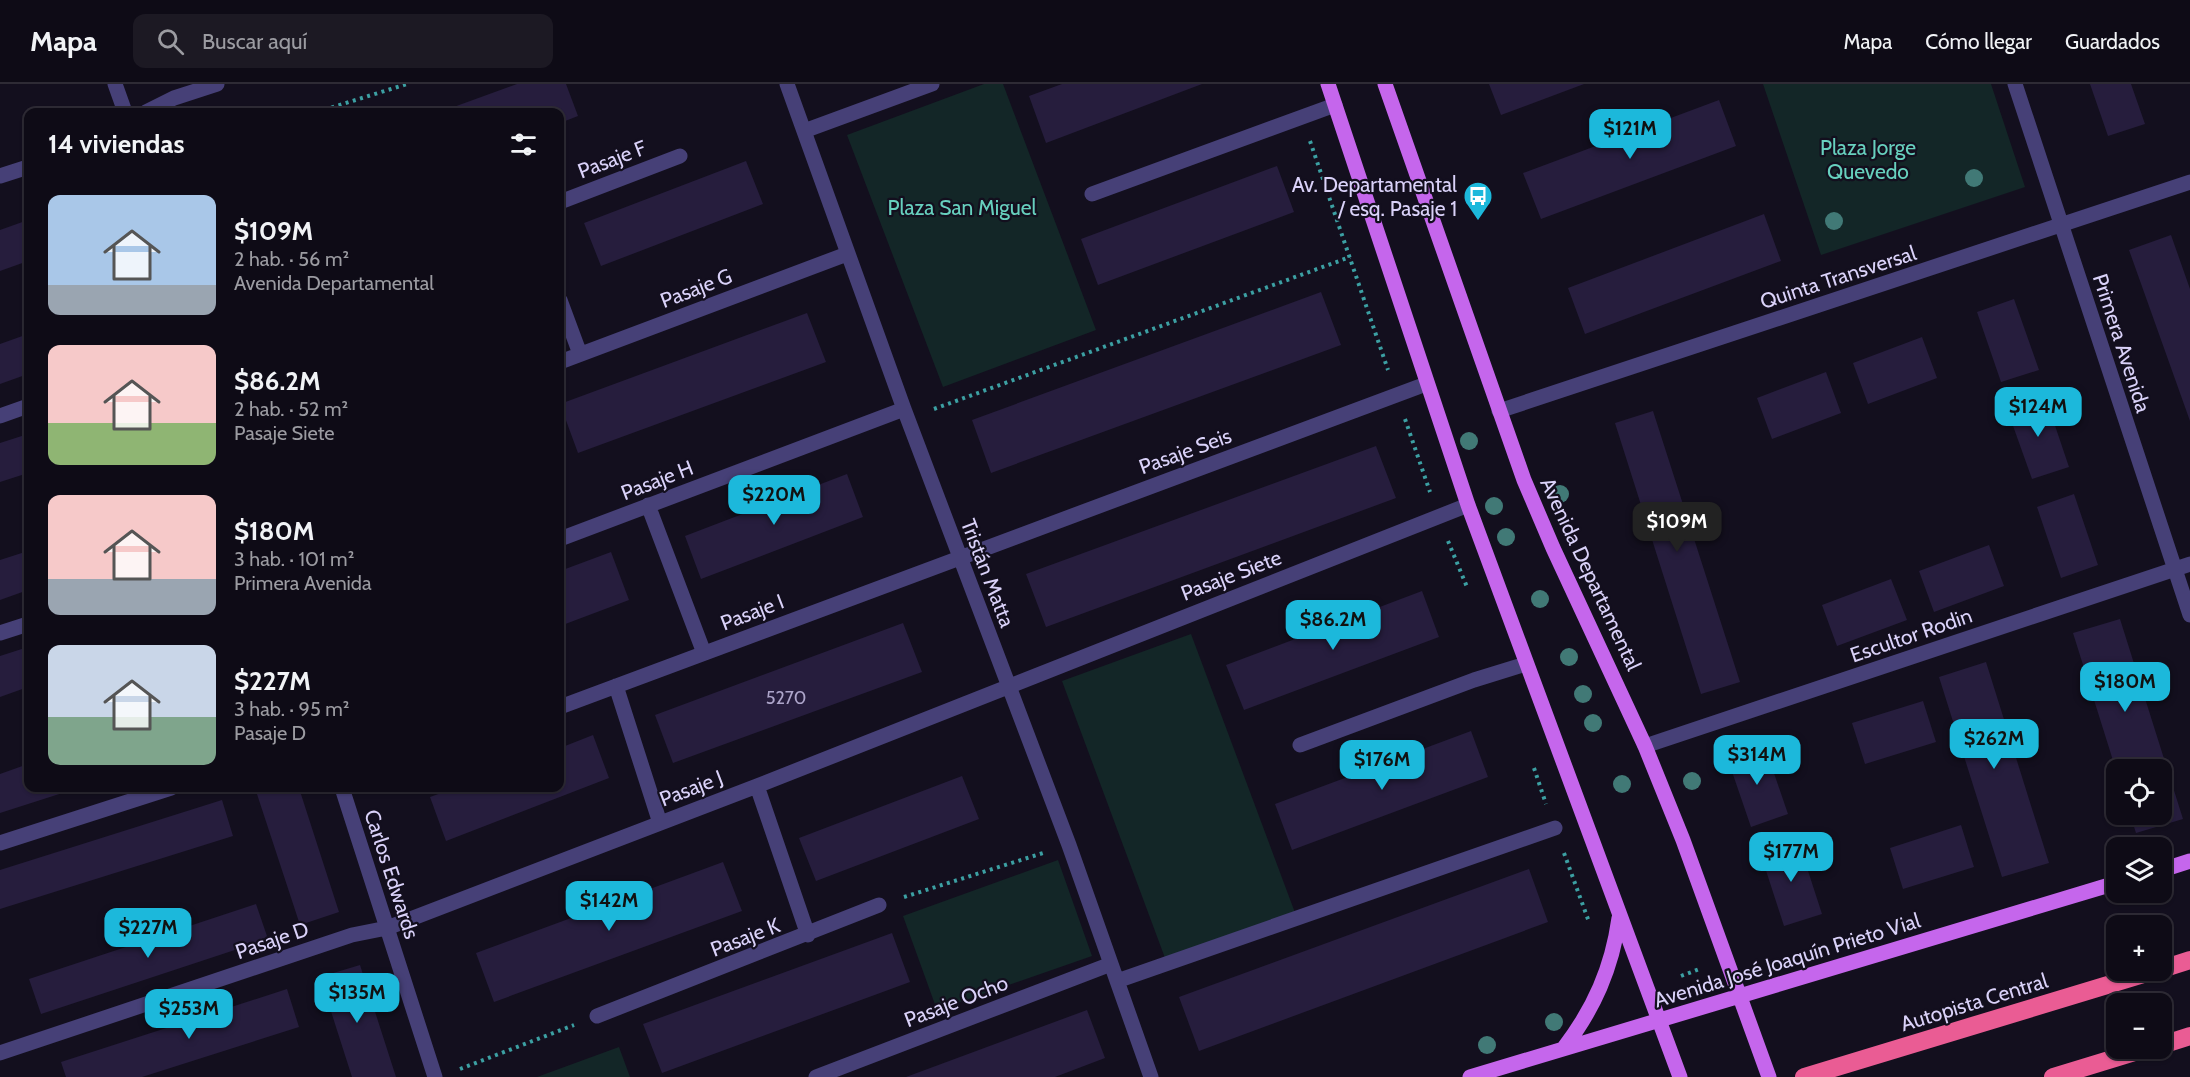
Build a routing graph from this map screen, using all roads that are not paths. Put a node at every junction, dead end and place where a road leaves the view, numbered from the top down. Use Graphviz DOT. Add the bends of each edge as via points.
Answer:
graph roads {
  1 [pos="115,84"];
  2 [pos="218,84"];
  3 [pos="788,84"];
  4 [pos="932,84"];
  5 [pos="1328,84"];
  6 [pos="1385,84"];
  7 [pos="2015,84"];
  8 [pos="1335,105"];
  9 [pos="124,108"];
  10 [pos="154,108"];
  11 [pos="804,131"];
  12 [pos="680,156"];
  13 [pos="24,168"];
  14 [pos="0,176"];
  15 [pos="2190,182"];
  16 [pos="1092,194"];
  17 [pos="564,200"];
  18 [pos="2061,225"];
  19 [pos="848,254"];
  20 [pos="564,311"];
  21 [pos="580,354"];
  22 [pos="564,360"];
  23 [pos="1426,384"];
  24 [pos="24,407"];
  25 [pos="1499,411"];
  26 [pos="905,414"];
  27 [pos="0,416"];
  28 [pos="648,505"];
  29 [pos="1468,505"];
  30 [pos="564,537"];
  31 [pos="959,557"];
  32 [pos="2190,564"];
  33 [pos="2175,569"];
  34 [pos="2190,615"];
  35 [pos="24,625"];
  36 [pos="0,633"];
  37 [pos="704,653"];
  38 [pos="1526,664"];
  39 [pos="1009,684"];
  40 [pos="616,686"];
  41 [pos="564,706"];
  42 [pos="1300,745"];
  43 [pos="1646,746"];
  44 [pos="757,786"];
  45 [pos="159,792"];
  46 [pos="344,792"];
  47 [pos="660,823"];
  48 [pos="1555,828"];
  49 [pos="0,843"];
  50 [pos="2190,861"];
  51 [pos="2172,867"];
  52 [pos="2106,886"];
  53 [pos="879,905"];
  54 [pos="1619,915"];
  55 [pos="387,928"];
  56 [pos="808,935"];
  57 [pos="2190,960"];
  58 [pos="1111,964"];
  59 [pos="2172,966"];
  60 [pos="1117,981"];
  61 [pos="2121,981"];
  62 [pos="1740,996"];
  63 [pos="597,1016"];
  64 [pos="1659,1020"];
  65 [pos="2190,1036"];
  66 [pos="2172,1042"];
  67 [pos="1563,1049"];
  68 [pos="0,1053"];
  69 [pos="2112,1059"];
  70 [pos="442,1075"];
  71 [pos="1679,1075"];
  72 [pos="816,1077"];
  73 [pos="1151,1077"];
  74 [pos="1470,1077"];
  75 [pos="1769,1077"];
  76 [pos="1804,1077"];
  77 [pos="2053,1077"];
  1 -- 9 [label="street"];
  2 -- 10 [label="street"];
  3 -- 11 [label="street, Tristán Matta"];
  4 -- 11 [label="street"];
  5 -- 8 [label="main road"];
  6 -- 25 [label="main road, Avenida Departamental"];
  7 -- 18 [label="street, Primera Avenida"];
  8 -- 16 [label="street"];
  8 -- 23 [label="main road"];
  11 -- 19 [label="street, Tristán Matta"];
  12 -- 17 [label="street, Pasaje F"];
  13 -- 14 [label="street"];
  15 -- 18 [label="street, Quinta Transversal"];
  18 -- 25 [label="street, Quinta Transversal"];
  18 -- 33 [label="street, Primera Avenida"];
  19 -- 21 [label="street, Pasaje G"];
  19 -- 26 [label="street, Tristán Matta"];
  20 -- 21 [label="street"];
  21 -- 22 [label="street, Pasaje G"];
  23 -- 29 [label="main road"];
  23 -- 31 [label="street, Pasaje Seis"];
  24 -- 27 [label="street"];
  25 -- 43 [label="main road, Avenida Departamental" via="1552,548"];
  26 -- 28 [label="street, Pasaje H"];
  26 -- 31 [label="street, Tristán Matta"];
  28 -- 30 [label="street, Pasaje H"];
  28 -- 37 [label="street"];
  29 -- 38 [label="main road"];
  29 -- 39 [label="street, Pasaje Siete"];
  31 -- 37 [label="street, Pasaje I"];
  31 -- 39 [label="street, Tristán Matta"];
  32 -- 33 [label="street, Escultor Rodin"];
  33 -- 34 [label="street, Primera Avenida"];
  33 -- 43 [label="street, Escultor Rodin"];
  35 -- 36 [label="street"];
  37 -- 40 [label="street, Pasaje I"];
  38 -- 42 [label="street"];
  38 -- 54 [label="main road"];
  39 -- 44 [label="street, Pasaje J"];
  39 -- 58 [label="street, Tristán Matta"];
  40 -- 41 [label="street, Pasaje I"];
  40 -- 47 [label="street"];
  43 -- 62 [label="main road, Avenida Departamental"];
  44 -- 47 [label="street, Pasaje J"];
  44 -- 56 [label="street"];
  45 -- 49 [label="street"];
  46 -- 55 [label="street, Carlos Edwards"];
  47 -- 55 [label="street, Pasaje J"];
  48 -- 60 [label="street"];
  50 -- 51 [label="main road"];
  52 -- 62 [label="main road, Avenida José Joaquín Prieto Vial"];
  53 -- 56 [label="street, Pasaje K"];
  54 -- 64 [label="main road"];
  54 -- 67 [label="main road" via="1611,960 1598,994"];
  55 -- 68 [label="street, Pasaje D" via="352,935"];
  55 -- 70 [label="street, Carlos Edwards"];
  56 -- 63 [label="street, Pasaje K"];
  57 -- 59 [label="highway"];
  58 -- 60 [label="street, Tristán Matta"];
  58 -- 72 [label="street, Pasaje Ocho"];
  60 -- 73 [label="street, Tristán Matta"];
  61 -- 76 [label="highway, Autopista Central"];
  62 -- 64 [label="main road, Avenida José Joaquín Prieto Vial"];
  62 -- 75 [label="main road, Avenida Departamental"];
  64 -- 67 [label="main road, Avenida José Joaquín Prieto Vial"];
  64 -- 71 [label="main road"];
  65 -- 66 [label="highway"];
  67 -- 74 [label="main road, Avenida José Joaquín Prieto Vial"];
  69 -- 77 [label="highway"];
}
